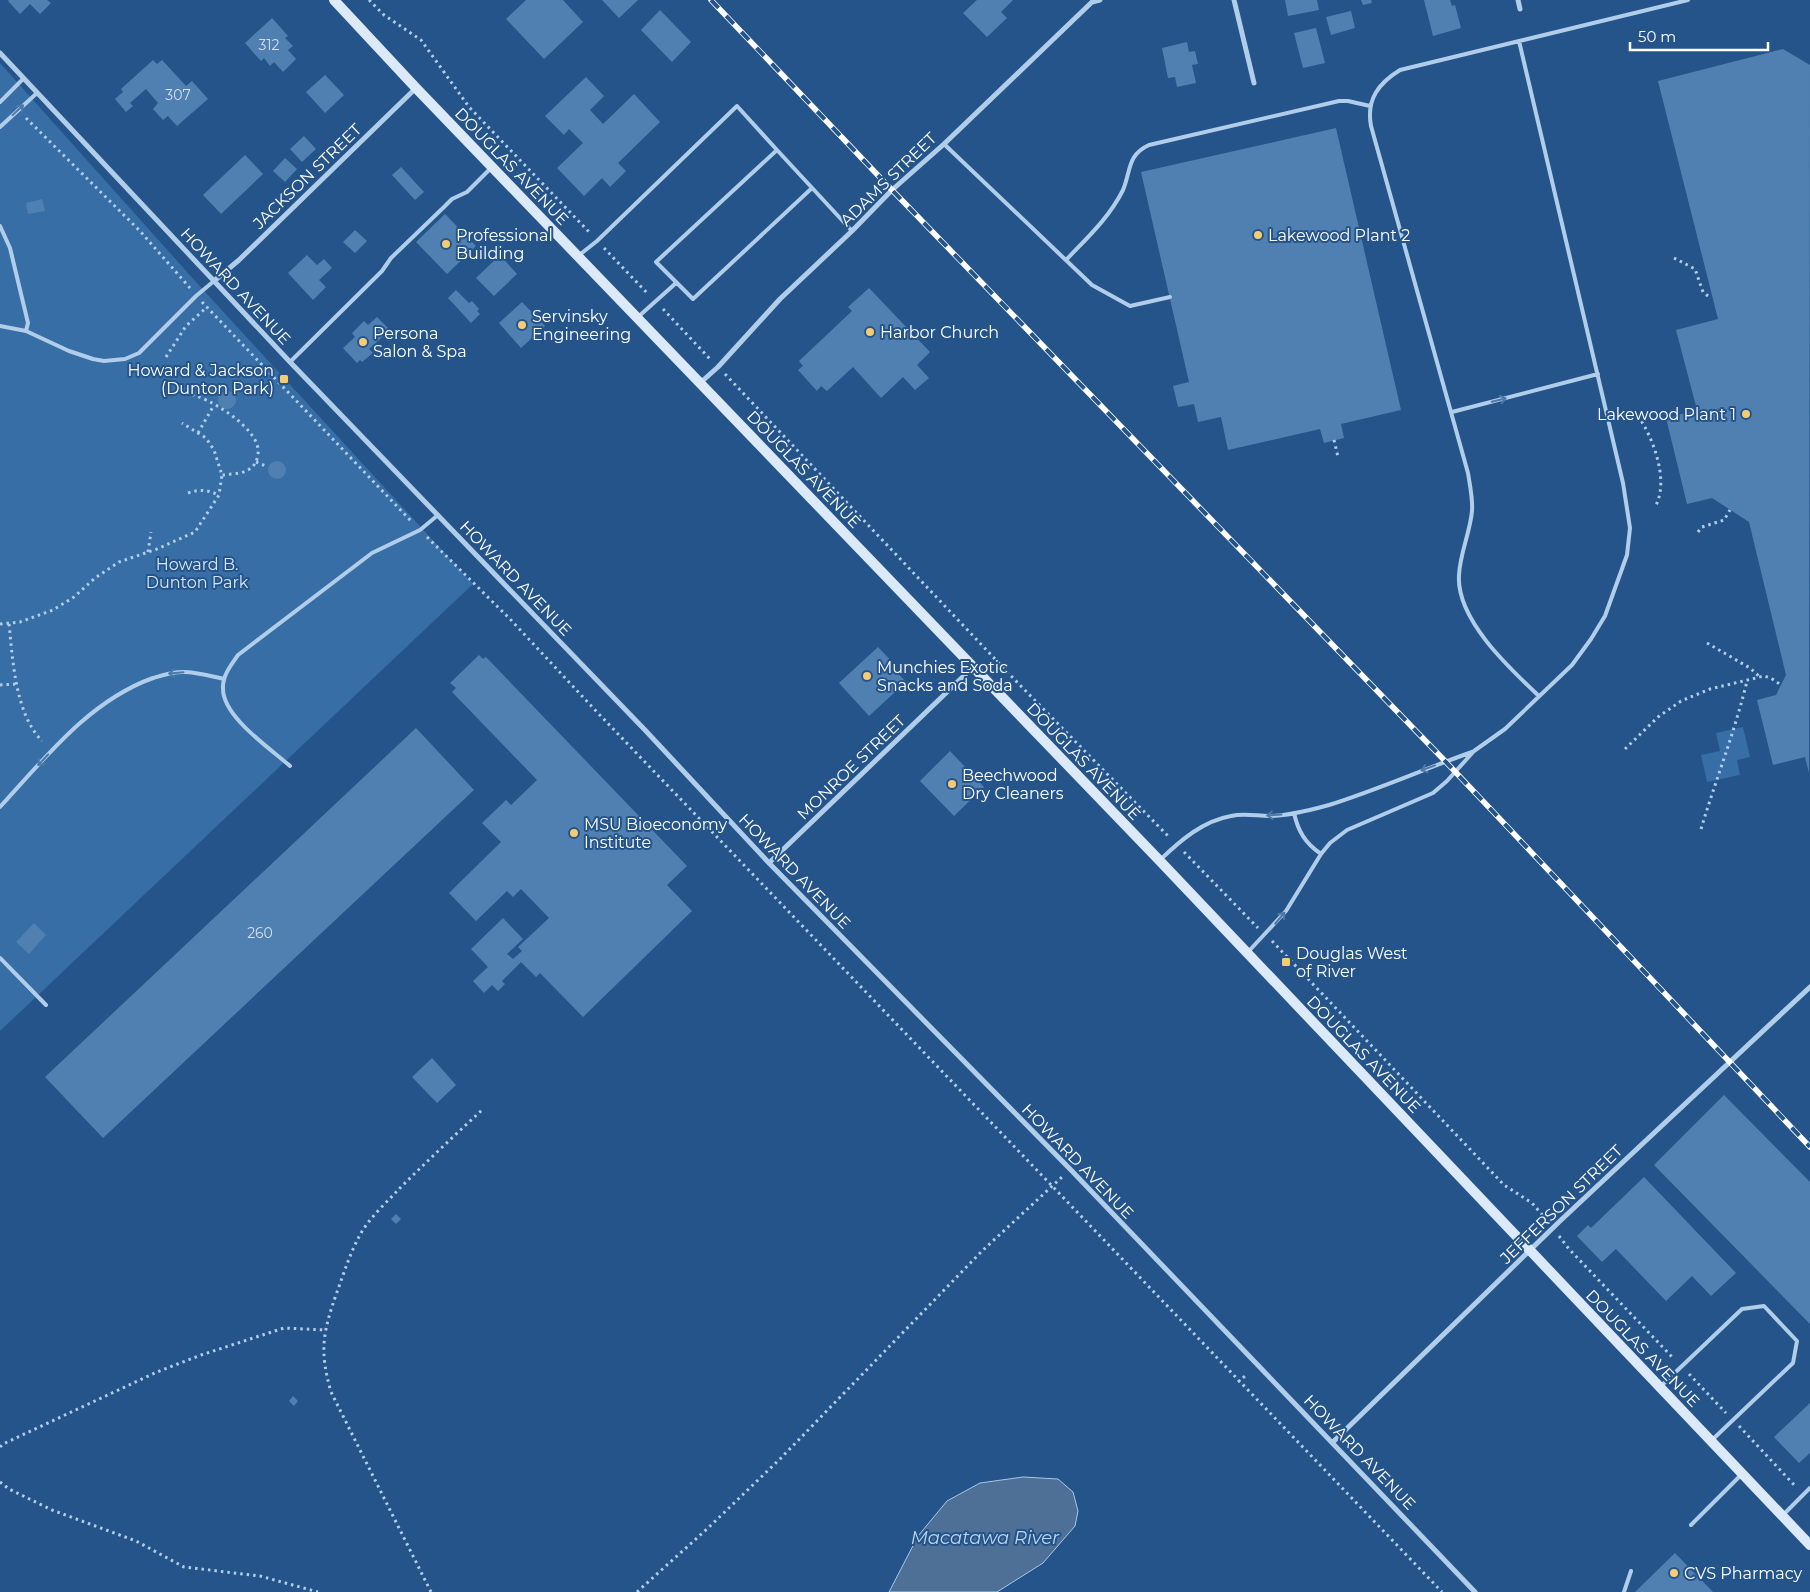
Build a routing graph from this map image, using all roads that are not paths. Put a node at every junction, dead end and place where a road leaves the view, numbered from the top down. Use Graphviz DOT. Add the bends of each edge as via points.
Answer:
graph roads {
  1 [pos="334,0"];
  2 [pos="1100,0"];
  3 [pos="1234,0"];
  4 [pos="1518,0"];
  5 [pos="1688,0"];
  6 [pos="1091,1"];
  7 [pos="1520,9"];
  8 [pos="1518,41"];
  9 [pos="0,53"];
  10 [pos="23,79"];
  11 [pos="1254,83"];
  12 [pos="416,88"];
  13 [pos="37,93"];
  14 [pos="0,102"];
  15 [pos="1370,106"];
  16 [pos="0,127"];
  17 [pos="944,144"];
  18 [pos="777,150"];
  19 [pos="492,166"];
  20 [pos="812,188"];
  21 [pos="0,226"];
  22 [pos="852,231"];
  23 [pos="578,256"];
  24 [pos="1066,260"];
  25 [pos="214,281"];
  26 [pos="676,283"];
  27 [pos="1170,297"];
  28 [pos="638,317"];
  29 [pos="0,326"];
  30 [pos="26,331"];
  31 [pos="290,362"];
  32 [pos="1598,374"];
  33 [pos="700,383"];
  34 [pos="1452,412"];
  35 [pos="438,515"];
  36 [pos="973,667"];
  37 [pos="224,678"];
  38 [pos="1539,696"];
  39 [pos="1474,751"];
  40 [pos="290,766"];
  41 [pos="0,807"];
  42 [pos="1294,813"];
  43 [pos="1320,854"];
  44 [pos="1159,860"];
  45 [pos="769,863"];
  46 [pos="1247,953"];
  47 [pos="0,958"];
  48 [pos="1810,987"];
  49 [pos="46,1005"];
  50 [pos="1530,1252"];
  51 [pos="1660,1387"];
  52 [pos="1333,1442"];
  53 [pos="1711,1442"];
  54 [pos="1742,1474"];
  55 [pos="1810,1488"];
  56 [pos="1783,1515"];
  57 [pos="1691,1525"];
  58 [pos="1810,1545"];
  59 [pos="1631,1571"];
  60 [pos="1475,1592"];
  61 [pos="1624,1592"];
  1 -- 12 [label="street, DOUGLAS AVENUE"];
  2 -- 6 [label="street, ADAMS STREET"];
  3 -- 11 [label="street"];
  4 -- 7 [label="street"];
  5 -- 8 [label="lane"];
  6 -- 17 [label="street, ADAMS STREET"];
  8 -- 15 [label="lane" via="1400,70 1382,84"];
  8 -- 32 [label="lane"];
  9 -- 10 [label="street, HOWARD AVENUE"];
  10 -- 13 [label="street, HOWARD AVENUE"];
  10 -- 14 [label="lane"];
  12 -- 19 [label="street, DOUGLAS AVENUE"];
  12 -- 25 [label="street, JACKSON STREET"];
  16 -- 13 [label="lane, one-way"];
  13 -- 25 [label="street, HOWARD AVENUE"];
  15 -- 24 [label="lane" via="1339,101 1140,149 1109,214"];
  15 -- 34 [label="lane" via="1371,126"];
  17 -- 22 [label="street, ADAMS STREET"];
  17 -- 24 [label="lane"];
  18 -- 20 [label="lane"];
  18 -- 23 [label="lane" via="737,106"];
  18 -- 26 [label="lane" via="656,262"];
  19 -- 23 [label="street, DOUGLAS AVENUE"];
  19 -- 31 [label="lane" via="467,192 452,199 391,258 382,271"];
  20 -- 22 [label="lane"];
  20 -- 26 [label="lane" via="693,299"];
  21 -- 30 [label="lane" via="10,248 28,323"];
  22 -- 33 [label="street, ADAMS STREET" via="780,299"];
  23 -- 28 [label="street, DOUGLAS AVENUE"];
  24 -- 27 [label="lane" via="1092,285 1130,306"];
  25 -- 30 [label="lane" via="140,352 125,359 104,361 93,358"];
  25 -- 31 [label="street, HOWARD AVENUE"];
  26 -- 28 [label="lane"];
  28 -- 33 [label="street, DOUGLAS AVENUE"];
  29 -- 30 [label="lane"];
  31 -- 35 [label="street, HOWARD AVENUE"];
  34 -- 32 [label="lane, one-way"];
  32 -- 38 [label="lane" via="1624,483 1630,542 1605,616 1572,665"];
  33 -- 36 [label="street, DOUGLAS AVENUE"];
  34 -- 38 [label="lane" via="1468,473 1472,509 1461,560 1460,593 1466,610 1486,639 1516,675"];
  35 -- 37 [label="lane" via="420,530 372,553 238,655"];
  35 -- 45 [label="street, HOWARD AVENUE"];
  36 -- 44 [label="street, DOUGLAS AVENUE"];
  36 -- 45 [label="street, MONROE STREET"];
  37 -- 40 [label="lane" via="225,702 232,712"];
  37 -- 41 [label="lane, one-way" via="184,672 166,674 130,687 65,736"];
  38 -- 39 [label="lane" via="1505,729"];
  39 -- 42 [label="lane, one-way" via="1328,805"];
  39 -- 43 [label="lane" via="1433,793 1347,830"];
  42 -- 43 [label="lane" via="1304,839"];
  42 -- 44 [label="lane, one-way" via="1232,816 1204,824"];
  46 -- 43 [label="lane, one-way" via="1286,911"];
  44 -- 46 [label="street, DOUGLAS AVENUE"];
  45 -- 52 [label="street, HOWARD AVENUE"];
  46 -- 50 [label="street, DOUGLAS AVENUE"];
  47 -- 49 [label="lane"];
  48 -- 50 [label="street, JEFFERSON STREET"];
  50 -- 51 [label="street, DOUGLAS AVENUE"];
  50 -- 52 [label="street, JEFFERSON STREET"];
  51 -- 53 [label="street, DOUGLAS AVENUE"];
  51 -- 53 [label="lane" via="1742,1309 1764,1306 1797,1341 1793,1363"];
  52 -- 60 [label="street, HOWARD AVENUE"];
  53 -- 54 [label="street, DOUGLAS AVENUE"];
  54 -- 56 [label="street, DOUGLAS AVENUE"];
  54 -- 57 [label="lane"];
  55 -- 56 [label="lane"];
  56 -- 58 [label="street, DOUGLAS AVENUE"];
  59 -- 61 [label="lane"];
}
